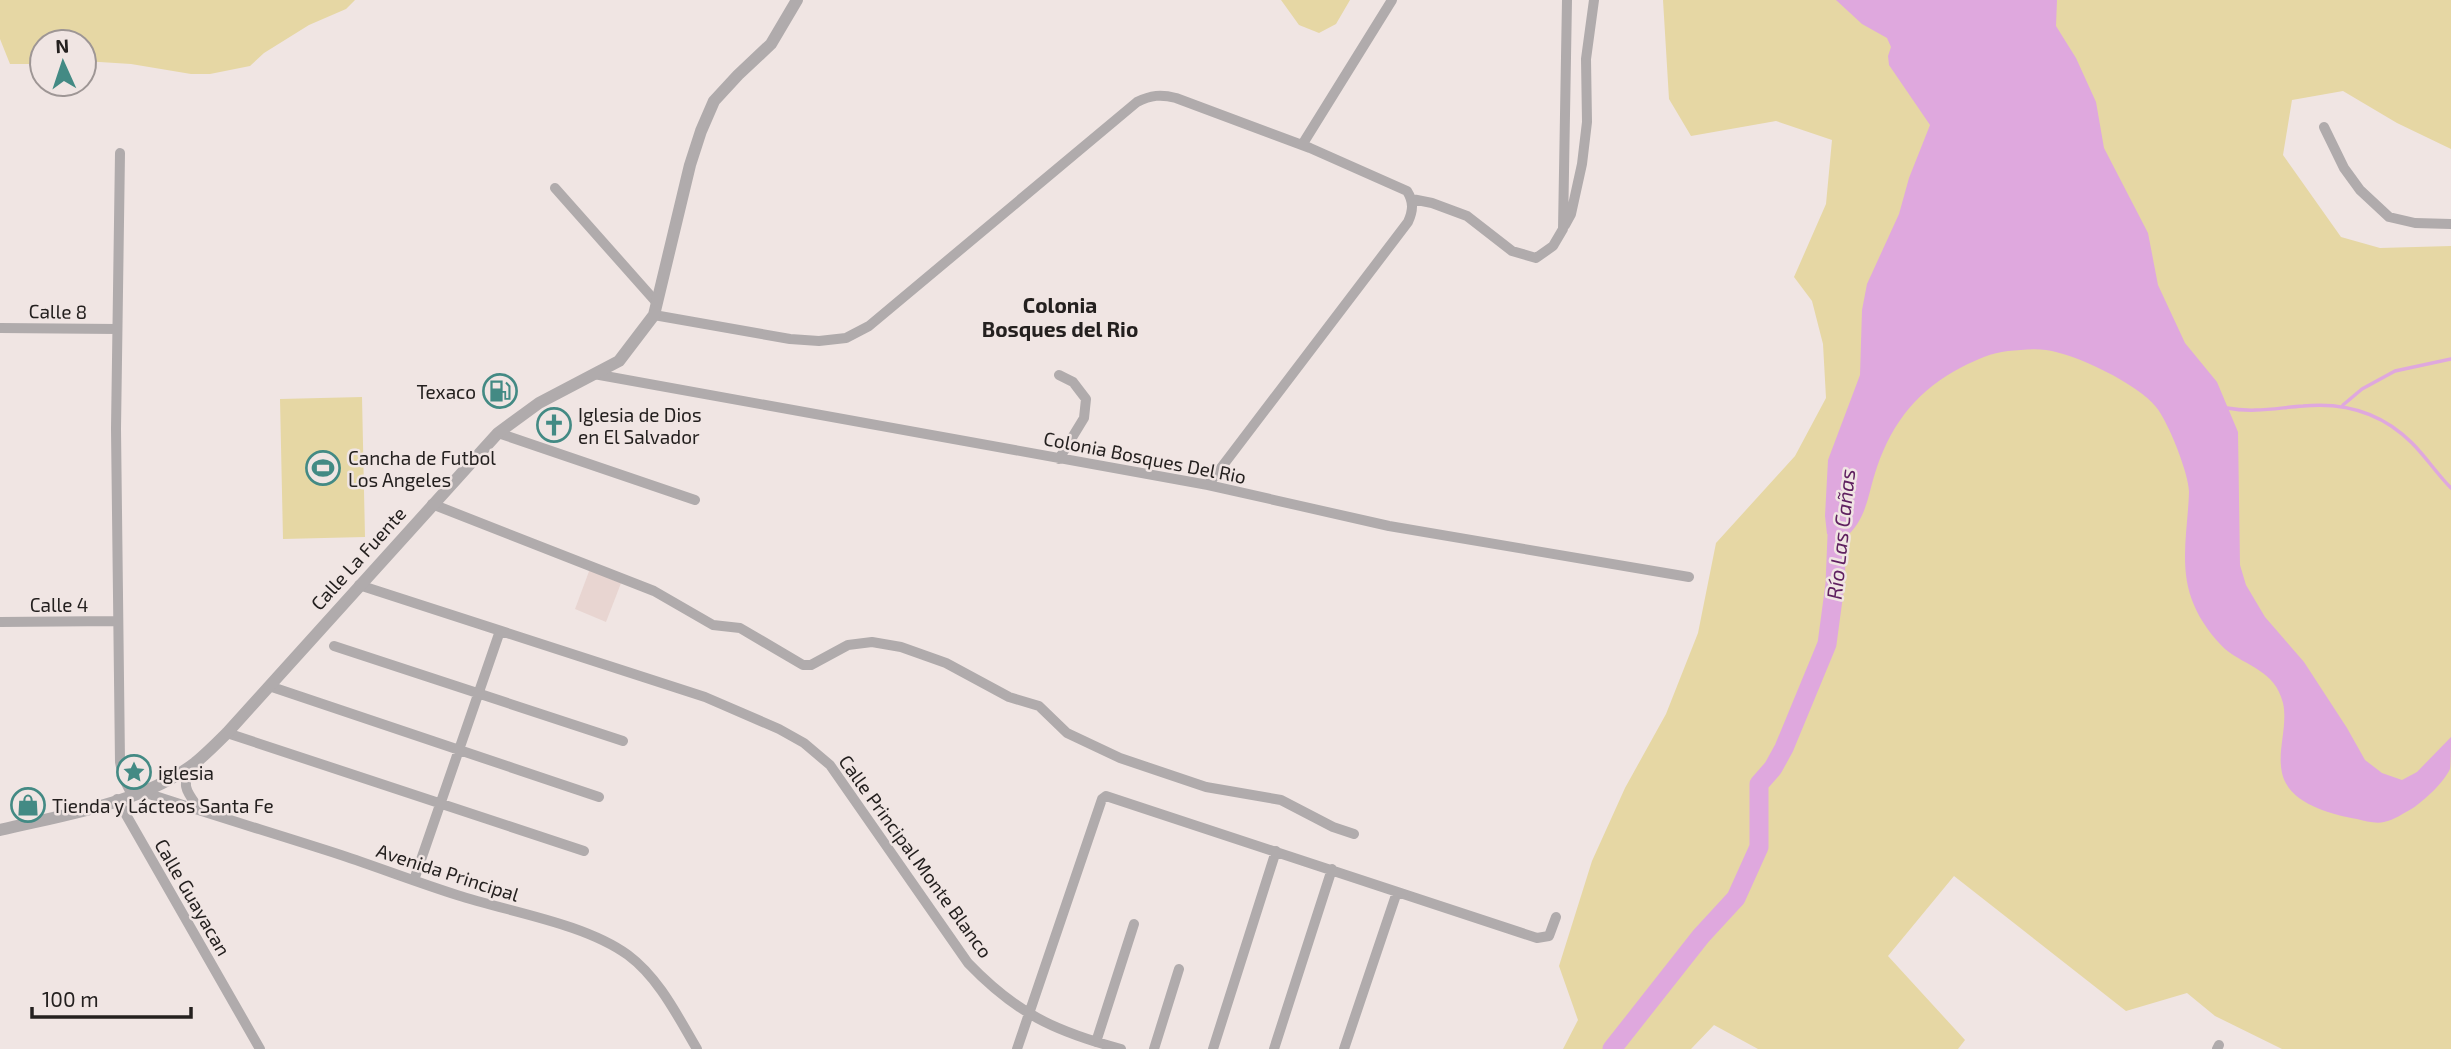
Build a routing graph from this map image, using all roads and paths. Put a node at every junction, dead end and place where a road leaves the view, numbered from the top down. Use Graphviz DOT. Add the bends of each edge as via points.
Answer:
graph roads {
  1 [pos="797,0"];
  2 [pos="1392,0"];
  3 [pos="1567,0"];
  4 [pos="1594,0"];
  5 [pos="2324,127"];
  6 [pos="1302,145"];
  7 [pos="120,153"];
  8 [pos="555,188"];
  9 [pos="1412,199"];
  10 [pos="2451,224"];
  11 [pos="1563,229"];
  12 [pos="656,309"];
  13 [pos="0,328"];
  14 [pos="117,329"];
  15 [pos="594,374"];
  16 [pos="1059,374"];
  17 [pos="498,433"];
  18 [pos="1059,459"];
  19 [pos="1208,485"];
  20 [pos="695,500"];
  21 [pos="432,504"];
  22 [pos="1689,577"];
  23 [pos="359,585"];
  24 [pos="117,621"];
  25 [pos="0,622"];
  26 [pos="500,631"];
  27 [pos="334,646"];
  28 [pos="269,686"];
  29 [pos="479,692"];
  30 [pos="227,733"];
  31 [pos="623,741"];
  32 [pos="459,750"];
  33 [pos="195,763"];
  34 [pos="138,793"];
  35 [pos="599,797"];
  36 [pos="117,799"];
  37 [pos="441,803"];
  38 [pos="201,811"];
  39 [pos="0,830"];
  40 [pos="1354,834"];
  41 [pos="584,851"];
  42 [pos="1276,851"];
  43 [pos="1332,869"];
  44 [pos="414,880"];
  45 [pos="1397,892"];
  46 [pos="1556,917"];
  47 [pos="1134,924"];
  48 [pos="1179,969"];
  49 [pos="1028,1014"];
  50 [pos="1096,1042"];
  51 [pos="260,1049"];
  52 [pos="697,1049"];
  53 [pos="1017,1049"];
  54 [pos="1121,1049"];
  55 [pos="1154,1049"];
  56 [pos="1213,1049"];
  57 [pos="1274,1049"];
  58 [pos="1344,1049"];
  1 -- 12 [label="street, Calle La Fuente" via="771,44 714,102 690,164"];
  2 -- 6 [label="street"];
  3 -- 11 [label="street"];
  4 -- 11 [label="street" via="1586,59 1582,164 1571,215"];
  5 -- 10 [label="street" via="2344,169 2389,217"];
  6 -- 9 [label="street" via="1407,191"];
  6 -- 12 [label="street" via="1176,97 1150,95 869,326 846,338 790,339"];
  7 -- 14 [label="street"];
  8 -- 12 [label="street"];
  9 -- 11 [label="street" via="1467,216 1512,251 1536,258 1553,246"];
  9 -- 19 [label="street" via="1408,222"];
  12 -- 15 [label="street, Calle La Fuente" via="619,361"];
  13 -- 14 [label="street, Calle 8"];
  14 -- 24 [label="street"];
  15 -- 17 [label="street, Calle La Fuente" via="539,403"];
  15 -- 18 [label="street, Colonia Bosques Del Rio"];
  16 -- 18 [label="street" via="1086,399 1084,418"];
  17 -- 20 [label="street"];
  17 -- 21 [label="street, Calle La Fuente"];
  18 -- 19 [label="street, Colonia Bosques Del Rio"];
  19 -- 22 [label="street, Colonia Bosques Del Rio" via="1389,526"];
  21 -- 23 [label="street, Calle La Fuente"];
  21 -- 40 [label="street" via="654,591 713,625 740,628 803,665 848,645 872,642 901,647 946,663 1009,697 1039,706 1067,733 1120,758 1206,787 1281,800"];
  23 -- 26 [label="street, Calle Principal Monte Blanco"];
  23 -- 28 [label="street, Calle La Fuente"];
  24 -- 25 [label="street, Calle 4"];
  24 -- 34 [label="street" via="120,762 123,777"];
  26 -- 29 [label="street"];
  26 -- 49 [label="street, Calle Principal Monte Blanco" via="705,697 804,743 843,782 968,962 993,989"];
  27 -- 29 [label="street"];
  28 -- 30 [label="street, Calle La Fuente"];
  28 -- 32 [label="street"];
  29 -- 31 [label="street"];
  29 -- 32 [label="street"];
  30 -- 33 [label="street, Calle La Fuente"];
  30 -- 37 [label="street"];
  32 -- 35 [label="street"];
  32 -- 37 [label="street"];
  33 -- 34 [label="street, Calle La Fuente"];
  33 -- 38 [label="street" via="185,784"];
  34 -- 36 [label="street, Calle La Fuente"];
  34 -- 38 [label="street, Avenida Principal"];
  36 -- 39 [label="street, Calle La Fuente"];
  36 -- 51 [label="street, Calle Guayacan"];
  37 -- 41 [label="street"];
  37 -- 44 [label="street"];
  38 -- 44 [label="street, Avenida Principal"];
  42 -- 43 [label="street"];
  42 -- 49 [label="street" via="1106,796"];
  42 -- 56 [label="street"];
  43 -- 45 [label="street"];
  43 -- 57 [label="street"];
  44 -- 52 [label="street, Avenida Principal" via="615,946 648,974"];
  45 -- 46 [label="street" via="1537,938 1549,936"];
  45 -- 58 [label="street"];
  47 -- 50 [label="street"];
  48 -- 55 [label="street"];
  49 -- 50 [label="street, Calle Principal Monte Blanco"];
  49 -- 53 [label="street"];
  50 -- 54 [label="street, Calle Principal Monte Blanco"];
}
